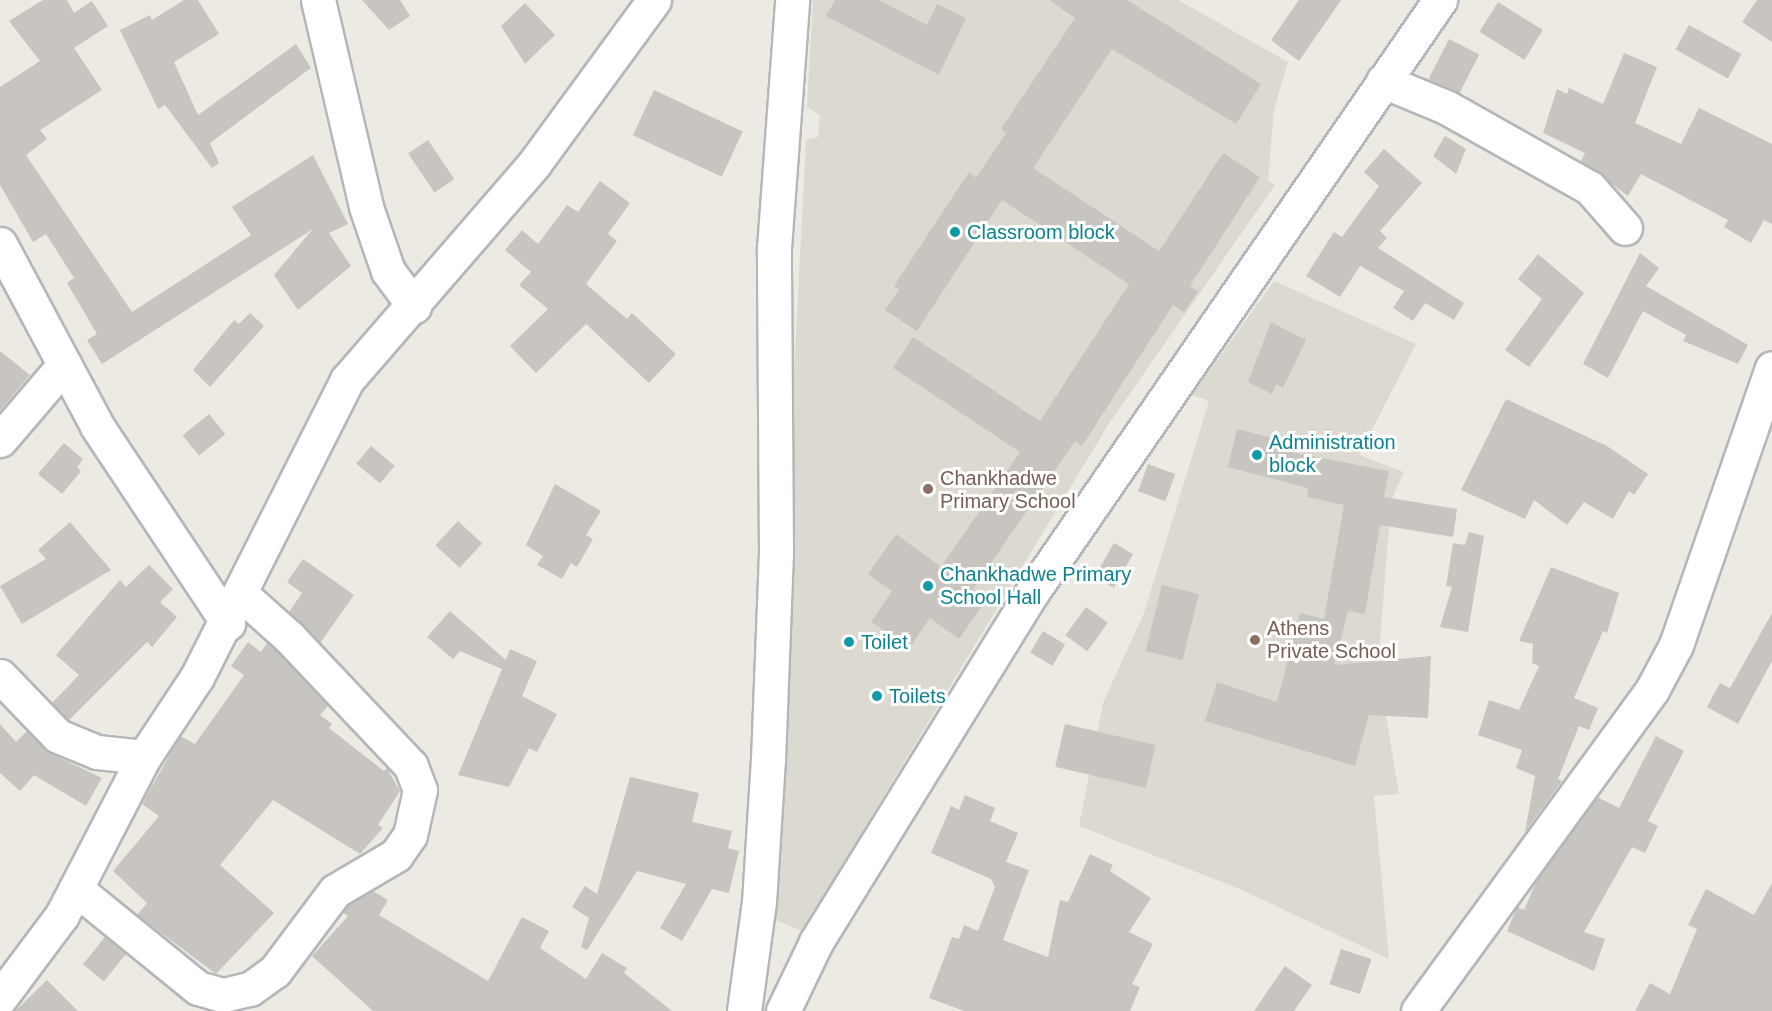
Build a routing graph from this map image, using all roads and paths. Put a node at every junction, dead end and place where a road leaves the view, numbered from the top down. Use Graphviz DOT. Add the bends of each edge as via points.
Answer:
graph roads {
  1 [pos="318,0"];
  2 [pos="654,0"];
  3 [pos="792,0"];
  4 [pos="1440,0"];
  5 [pos="1383,81"];
  6 [pos="1625,228"];
  7 [pos="0,244"];
  8 [pos="414,306"];
  9 [pos="64,364"];
  10 [pos="1772,368"];
  11 [pos="0,440"];
  12 [pos="235,609"];
  13 [pos="0,676"];
  14 [pos="144,757"];
  15 [pos="76,889"];
  16 [pos="0,998"];
  17 [pos="744,1011"];
  18 [pos="783,1011"];
  19 [pos="1418,1011"];
  1 -- 8 [label="street" via="366,207 388,271"];
  2 -- 8 [label="street" via="534,164"];
  3 -- 17 [label="street" via="774,248 776,553 768,760 759,902"];
  4 -- 5 [label="street"];
  5 -- 6 [label="street" via="1446,107 1590,188"];
  5 -- 18 [label="street" via="1033,591 816,942"];
  7 -- 9 [label="street"];
  8 -- 12 [label="street" via="347,380 300,465"];
  9 -- 11 [label="street"];
  9 -- 12 [label="street" via="103,436"];
  10 -- 19 [label="street" via="1676,645 1652,690"];
  12 -- 14 [label="street"];
  12 -- 15 [label="street" via="289,637 411,766 420,790 410,836 396,855 334,891 275,971 250,989 223,995 198,988"];
  13 -- 14 [label="street" via="58,736 97,752"];
  14 -- 15 [label="street"];
  15 -- 16 [label="street"];
}
